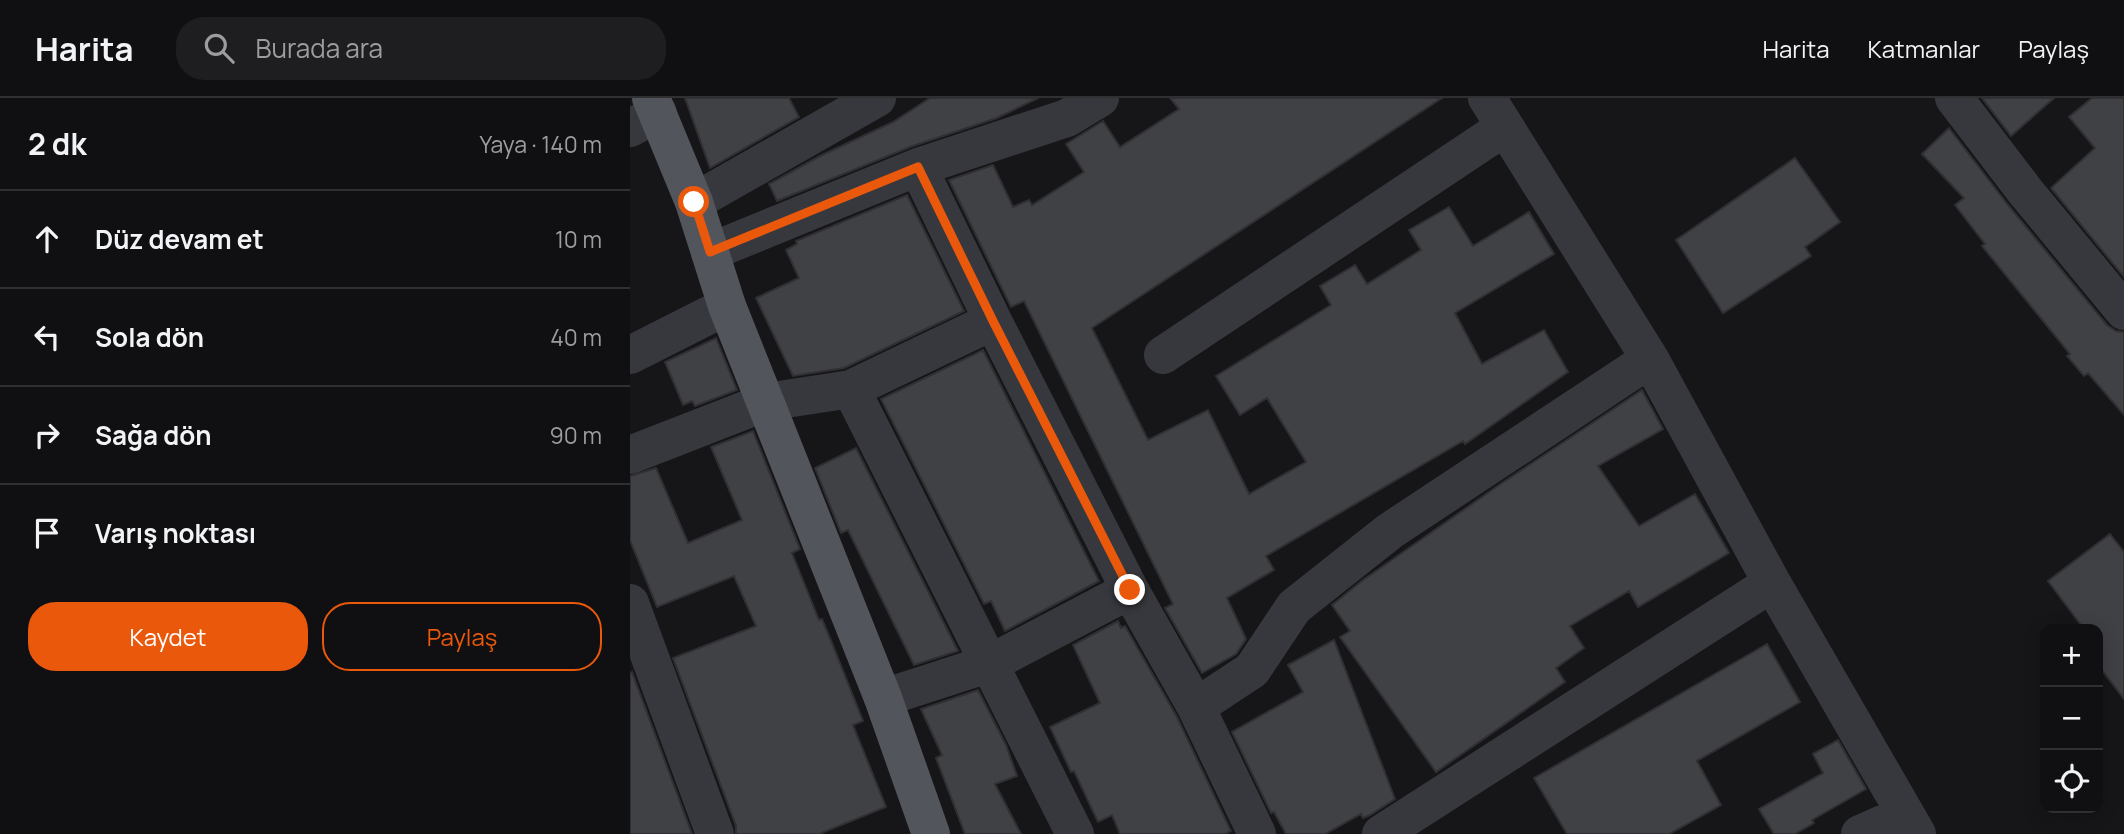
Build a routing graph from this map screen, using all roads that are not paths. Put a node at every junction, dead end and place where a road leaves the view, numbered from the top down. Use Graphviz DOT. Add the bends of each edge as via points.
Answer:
graph roads {
  1 [pos="877,98"];
  2 [pos="1100,98"];
  3 [pos="1954,98"];
  4 [pos="646,113"];
  5 [pos="1496,113"];
  6 [pos="918,167"];
  7 [pos="694,202"];
  8 [pos="710,252"];
  9 [pos="727,306"];
  10 [pos="2124,311"];
  11 [pos="993,321"];
  12 [pos="630,355"];
  13 [pos="1163,355"];
  14 [pos="1650,359"];
  15 [pos="851,389"];
  16 [pos="766,402"];
  17 [pos="630,455"];
  18 [pos="1772,583"];
  19 [pos="1130,590"];
  20 [pos="630,603"];
  21 [pos="990,663"];
  22 [pos="883,698"];
  23 [pos="1196,708"];
  24 [pos="1911,824"];
  25 [pos="715,834"];
  26 [pos="931,834"];
  27 [pos="1075,834"];
  28 [pos="1256,834"];
  29 [pos="1381,834"];
  30 [pos="1860,834"];
  1 -- 7 [label="street"];
  2 -- 6 [label="street" via="1068,118"];
  3 -- 10 [label="street"];
  4 -- 7 [label="main road"];
  5 -- 13 [label="street"];
  5 -- 14 [label="street"];
  6 -- 8 [label="street"];
  6 -- 11 [label="street"];
  7 -- 8 [label="main road"];
  8 -- 9 [label="main road"];
  9 -- 12 [label="street"];
  9 -- 16 [label="main road"];
  11 -- 15 [label="street"];
  11 -- 19 [label="street"];
  14 -- 18 [label="street"];
  14 -- 23 [label="street" via="1390,531 1294,607 1252,670"];
  15 -- 16 [label="street"];
  15 -- 21 [label="street"];
  16 -- 17 [label="street"];
  16 -- 22 [label="main road"];
  18 -- 24 [label="street"];
  18 -- 29 [label="street"];
  19 -- 21 [label="street"];
  19 -- 23 [label="street"];
  20 -- 25 [label="street"];
  21 -- 22 [label="street"];
  21 -- 27 [label="street"];
  22 -- 26 [label="main road"];
  23 -- 28 [label="street"];
  24 -- 30 [label="street"];
}
